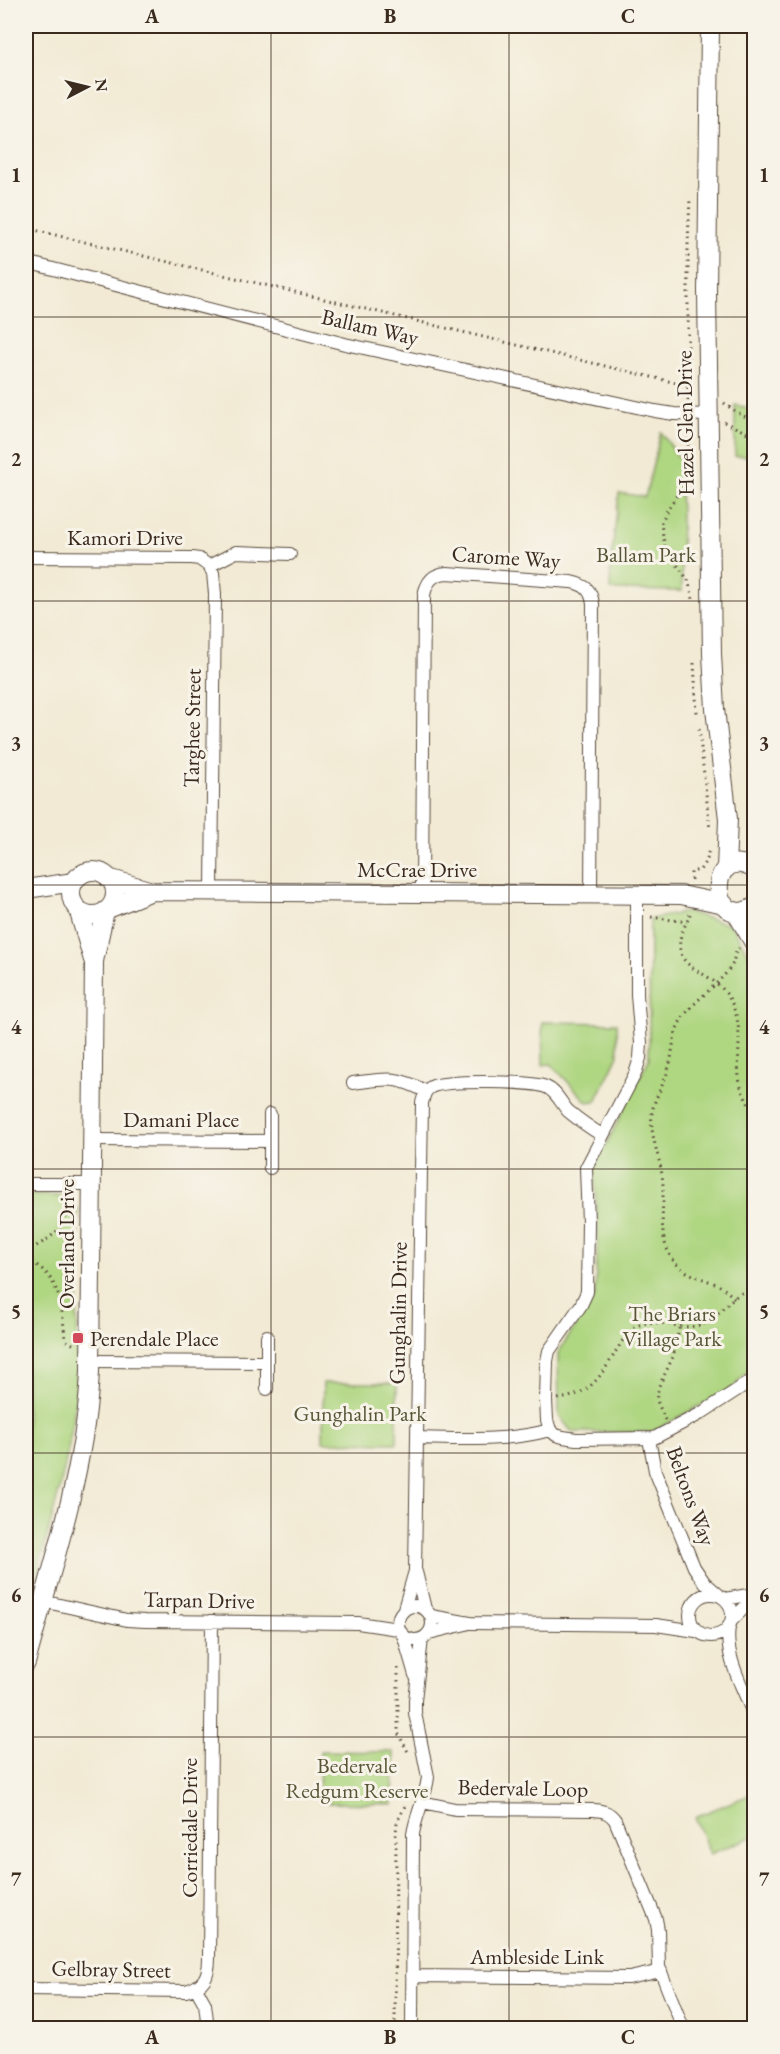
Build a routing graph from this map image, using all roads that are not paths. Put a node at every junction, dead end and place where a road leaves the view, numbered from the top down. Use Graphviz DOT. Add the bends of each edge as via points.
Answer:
graph roads {
  1 [pos="710,26"];
  2 [pos="26,262"];
  3 [pos="708,415"];
  4 [pos="290,554"];
  5 [pos="26,557"];
  6 [pos="209,566"];
  7 [pos="728,819"];
  8 [pos="750,866"];
  9 [pos="723,873"];
  10 [pos="108,878"];
  11 [pos="74,882"];
  12 [pos="29,889"];
  13 [pos="212,890"];
  14 [pos="152,891"];
  15 [pos="422,893"];
  16 [pos="591,894"];
  17 [pos="637,895"];
  18 [pos="681,895"];
  19 [pos="76,907"];
  20 [pos="730,907"];
  21 [pos="754,907"];
  22 [pos="106,910"];
  23 [pos="751,944"];
  24 [pos="94,961"];
  25 [pos="353,1083"];
  26 [pos="425,1091"];
  27 [pos="270,1114"];
  28 [pos="602,1135"];
  29 [pos="91,1140"];
  30 [pos="270,1141"];
  31 [pos="270,1168"];
  32 [pos="26,1184"];
  33 [pos="91,1184"];
  34 [pos="267,1336"];
  35 [pos="90,1354"];
  36 [pos="266,1362"];
  37 [pos="754,1379"];
  38 [pos="267,1389"];
  39 [pos="550,1430"];
  40 [pos="417,1438"];
  41 [pos="649,1439"];
  42 [pos="694,1567"];
  43 [pos="415,1571"];
  44 [pos="754,1596"];
  45 [pos="722,1597"];
  46 [pos="42,1601"];
  47 [pos="690,1608"];
  48 [pos="428,1612"];
  49 [pos="212,1621"];
  50 [pos="401,1623"];
  51 [pos="470,1623"];
  52 [pos="730,1624"];
  53 [pos="656,1625"];
  54 [pos="699,1634"];
  55 [pos="425,1636"];
  56 [pos="26,1663"];
  57 [pos="734,1665"];
  58 [pos="416,1679"];
  59 [pos="754,1716"];
  60 [pos="422,1802"];
  61 [pos="661,1971"];
  62 [pos="412,1976"];
  63 [pos="196,1988"];
  64 [pos="26,1989"];
  65 [pos="208,2028"];
  66 [pos="412,2028"];
  67 [pos="683,2028"];
  1 -- 3 [label="street, Hazel Glen Drive"];
  2 -- 3 [label="street, Ballam Way" via="345,344 655,411"];
  3 -- 7 [label="street, Hazel Glen Drive" via="712,654"];
  4 -- 6 [label="street, Kamori Drive" via="236,552"];
  5 -- 6 [label="street, Kamori Drive" via="192,558"];
  6 -- 13 [label="street, Targhee Street" via="215,594"];
  7 -- 8 [label="street, Hazel Glen Drive"];
  7 -- 9 [label="street, Hazel Glen Drive"];
  8 -- 9 [label="street, McCrae Drive" via="732,866"];
  9 -- 18 [label="street, McCrae Drive"];
  9 -- 20 [label="street, Hazel Glen Drive" via="718,891"];
  10 -- 11 [label="street" via="94,872"];
  10 -- 14 [label="street, McCrae Drive"];
  10 -- 22 [label="street" via="114,897"];
  11 -- 12 [label="street"];
  11 -- 19 [label="street" via="71,894"];
  12 -- 19 [label="street"];
  13 -- 14 [label="street, McCrae Drive"];
  13 -- 15 [label="street, McCrae Drive"];
  14 -- 22 [label="street, McCrae Drive"];
  15 -- 16 [label="street, McCrae Drive"];
  15 -- 16 [label="street, Carome Way" via="424,596 431,578 447,573 571,582 590,591"];
  16 -- 17 [label="street, McCrae Drive"];
  17 -- 18 [label="street, McCrae Drive"];
  17 -- 28 [label="street" via="640,1058"];
  18 -- 20 [label="street, McCrae Drive"];
  19 -- 22 [label="street" via="91,915"];
  19 -- 24 [label="street, Overland Drive"];
  20 -- 21 [label="street" via="743,911"];
  20 -- 23 [label="street"];
  22 -- 24 [label="street, Overland Drive"];
  24 -- 29 [label="street, Overland Drive"];
  25 -- 26 [label="street" via="393,1079"];
  26 -- 28 [label="street" via="446,1083 544,1086 582,1123"];
  26 -- 40 [label="street, Gunghalin Drive"];
  27 -- 30 [label="street, Damani Place"];
  28 -- 39 [label="street" via="587,1163 585,1177 587,1292 549,1351 547,1361"];
  29 -- 30 [label="street, Damani Place"];
  29 -- 33 [label="street, Overland Drive"];
  30 -- 31 [label="street, Damani Place"];
  32 -- 33 [label="street"];
  33 -- 35 [label="street, Overland Drive"];
  34 -- 36 [label="street"];
  35 -- 36 [label="street"];
  35 -- 46 [label="street, Overland Drive" via="81,1454"];
  36 -- 38 [label="street"];
  37 -- 41 [label="street" via="670,1431"];
  39 -- 40 [label="street" via="504,1439"];
  39 -- 41 [label="street" via="576,1439"];
  40 -- 43 [label="street, Gunghalin Drive"];
  41 -- 42 [label="street, Beltons Way" via="655,1471"];
  42 -- 45 [label="street, Beltons Way"];
  42 -- 47 [label="street, Beltons Way"];
  43 -- 48 [label="street, Gunghalin Drive"];
  43 -- 50 [label="street, Gunghalin Drive"];
  44 -- 45 [label="street"];
  44 -- 52 [label="street"];
  45 -- 47 [label="street" via="701,1596"];
  45 -- 52 [label="street" via="730,1605"];
  46 -- 49 [label="street, Tarpan Drive" via="128,1620"];
  46 -- 56 [label="street, Overland Drive"];
  47 -- 53 [label="street" via="673,1620"];
  47 -- 54 [label="street" via="692,1626"];
  48 -- 50 [label="street" via="415,1605"];
  48 -- 51 [label="street"];
  48 -- 55 [label="street" via="431,1628"];
  49 -- 50 [label="street, Tarpan Drive"];
  49 -- 63 [label="street, Corriedale Drive" via="209,1969"];
  50 -- 55 [label="street" via="413,1640"];
  50 -- 58 [label="street"];
  51 -- 53 [label="street"];
  51 -- 55 [label="street"];
  52 -- 54 [label="street" via="714,1637"];
  52 -- 57 [label="street" via="728,1636"];
  53 -- 54 [label="street"];
  54 -- 57 [label="street" via="714,1643"];
  55 -- 58 [label="street"];
  57 -- 59 [label="street"];
  58 -- 60 [label="street, Bedervale Loop" via="415,1713 428,1777"];
  60 -- 61 [label="street, Bedervale Loop" via="455,1809 594,1810 610,1814 656,1919"];
  60 -- 62 [label="street, Bedervale Loop" via="413,1834"];
  61 -- 62 [label="street, Ambleside Link" via="629,1978"];
  61 -- 67 [label="street, Bedervale Loop"];
  62 -- 66 [label="street, Bedervale Loop"];
  63 -- 64 [label="street, Gelbray Street"];
  63 -- 65 [label="street" via="207,2012"];
}
